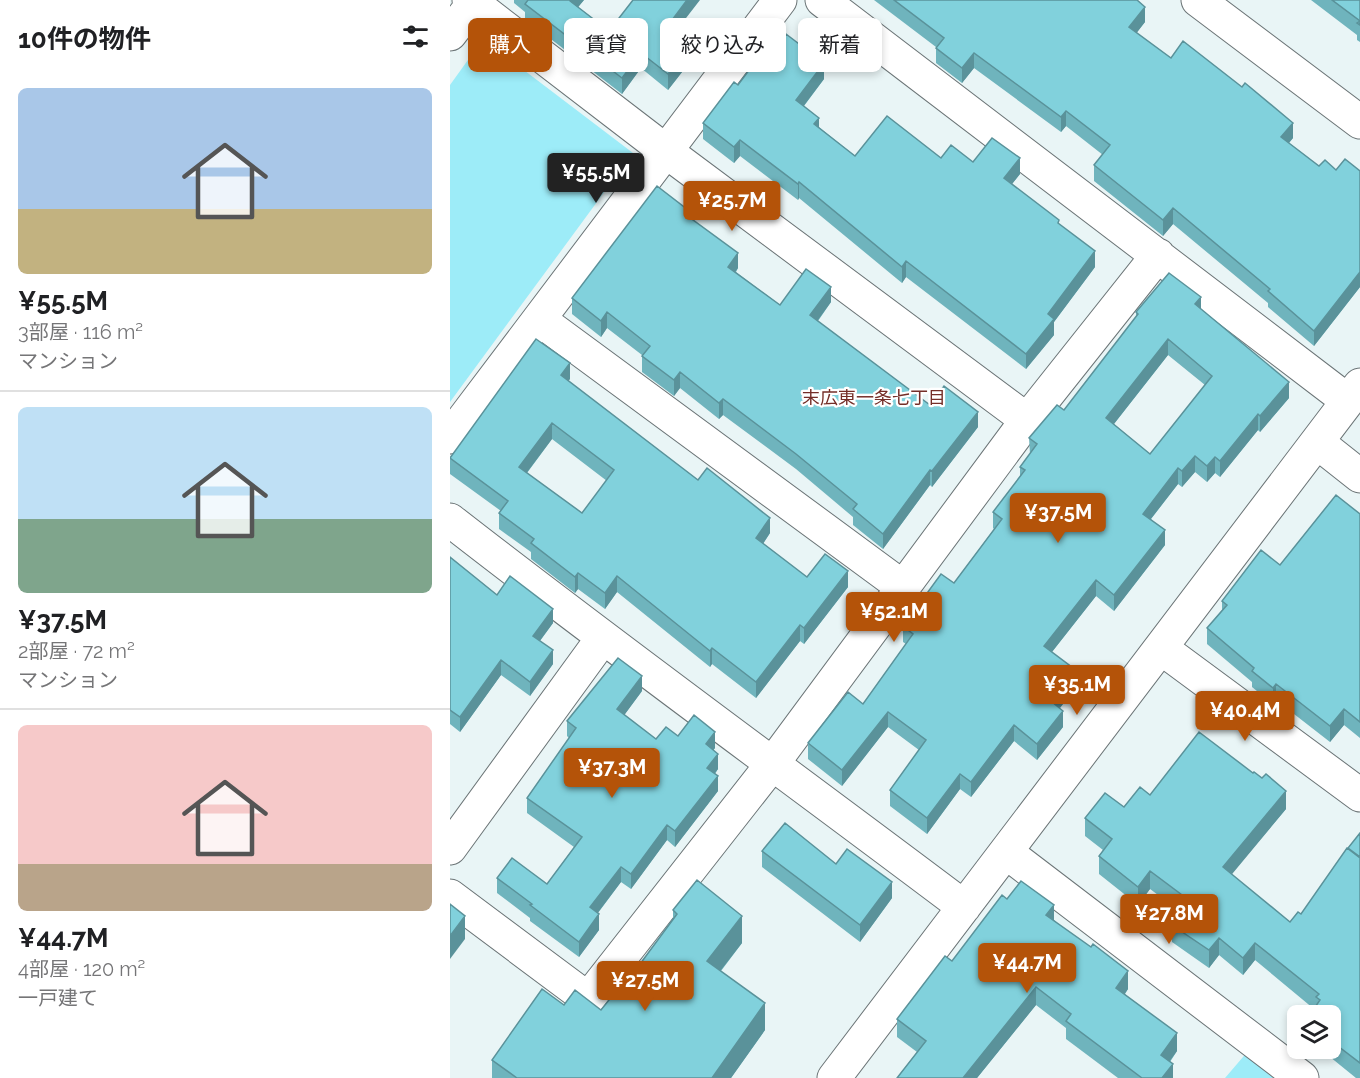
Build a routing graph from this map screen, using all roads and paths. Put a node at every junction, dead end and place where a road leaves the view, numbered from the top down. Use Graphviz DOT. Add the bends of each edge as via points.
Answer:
graph roads {
  1 [pos="780,0"];
  2 [pos="822,0"];
  3 [pos="1198,0"];
  4 [pos="473,1"];
  5 [pos="450,34"];
  6 [pos="1360,122"];
  7 [pos="667,152"];
  8 [pos="1158,255"];
  9 [pos="540,320"];
  10 [pos="1354,393"];
  11 [pos="1027,420"];
  12 [pos="450,437"];
  13 [pos="1317,442"];
  14 [pos="1360,476"];
  15 [pos="450,520"];
  16 [pos="904,588"];
  17 [pos="602,639"];
  18 [pos="1161,648"];
  19 [pos="773,763"];
  20 [pos="1360,795"];
  21 [pos="450,848"];
  22 [pos="1006,852"];
  23 [pos="450,896"];
  24 [pos="964,907"];
  25 [pos="834,1078"];
  26 [pos="1302,1078"];
  1 -- 7 [label="street"];
  2 -- 8 [label="street"];
  3 -- 6 [label="street"];
  4 -- 5 [label="street"];
  4 -- 7 [label="street"];
  7 -- 9 [label="street"];
  7 -- 11 [label="street"];
  8 -- 10 [label="street"];
  8 -- 11 [label="street"];
  9 -- 12 [label="street"];
  9 -- 16 [label="street"];
  10 -- 13 [label="street"];
  11 -- 16 [label="street"];
  13 -- 14 [label="street"];
  13 -- 18 [label="street"];
  15 -- 17 [label="street"];
  16 -- 19 [label="street"];
  17 -- 19 [label="street"];
  17 -- 21 [label="street"];
  18 -- 20 [label="street"];
  18 -- 22 [label="street"];
  19 -- 23 [label="street" via="588,999"];
  19 -- 24 [label="street"];
  22 -- 24 [label="street"];
  22 -- 26 [label="street"];
  24 -- 25 [label="street"];
}
